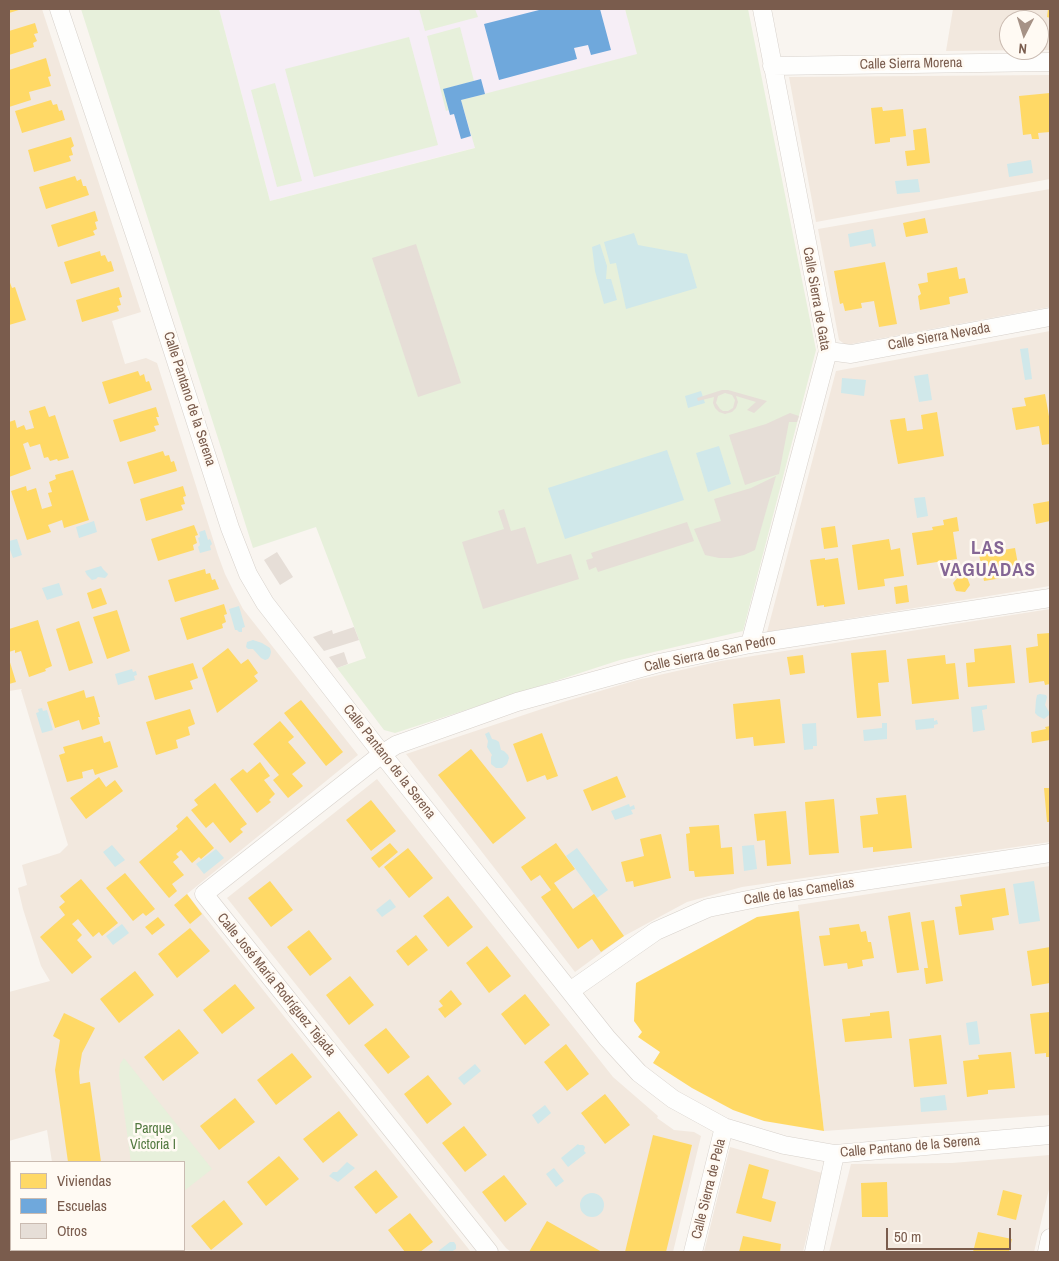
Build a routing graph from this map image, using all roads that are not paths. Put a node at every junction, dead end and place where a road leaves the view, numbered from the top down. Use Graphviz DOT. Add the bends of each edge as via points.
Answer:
graph roads {
  1 [pos="59,9"];
  2 [pos="762,9"];
  3 [pos="1050,62"];
  4 [pos="772,66"];
  5 [pos="1050,317"];
  6 [pos="828,352"];
  7 [pos="1050,598"];
  8 [pos="750,644"];
  9 [pos="382,754"];
  10 [pos="1050,853"];
  11 [pos="570,991"];
  12 [pos="724,1126"];
  13 [pos="1050,1134"];
  14 [pos="835,1154"];
  15 [pos="1050,1238"];
  16 [pos="489,1252"];
  17 [pos="694,1252"];
  18 [pos="814,1252"];
  19 [pos="1047,1252"];
  1 -- 9 [label="street, Calle Pantano de la Serena" via="248,574 265,603"];
  2 -- 4 [label="street, Calle Sierra de Gata"];
  3 -- 4 [label="street, Calle Sierra Morena"];
  4 -- 6 [label="street, Calle Sierra de Gata"];
  5 -- 6 [label="street, Calle Sierra Nevada" via="851,354"];
  6 -- 8 [label="street, Calle Sierra de Gata"];
  7 -- 8 [label="street, Calle Sierra de San Pedro"];
  8 -- 9 [label="street, Calle Sierra de San Pedro" via="660,663 518,702 396,745"];
  9 -- 11 [label="street, Calle Pantano de la Serena"];
  9 -- 16 [label="street, Calle José María Rodríguez Tejada" via="204,894"];
  10 -- 11 [label="street, Calle de las Camelias" via="777,894 708,908 656,931"];
  11 -- 12 [label="street, Calle Pantano de la Serena" via="638,1074 673,1099"];
  12 -- 14 [label="street, Calle Pantano de la Serena" via="784,1145"];
  12 -- 17 [label="street, Calle Sierra de Pela"];
  13 -- 14 [label="street, Calle Pantano de la Serena"];
  14 -- 18 [label="street"];
  15 -- 19 [label="street"];
}
